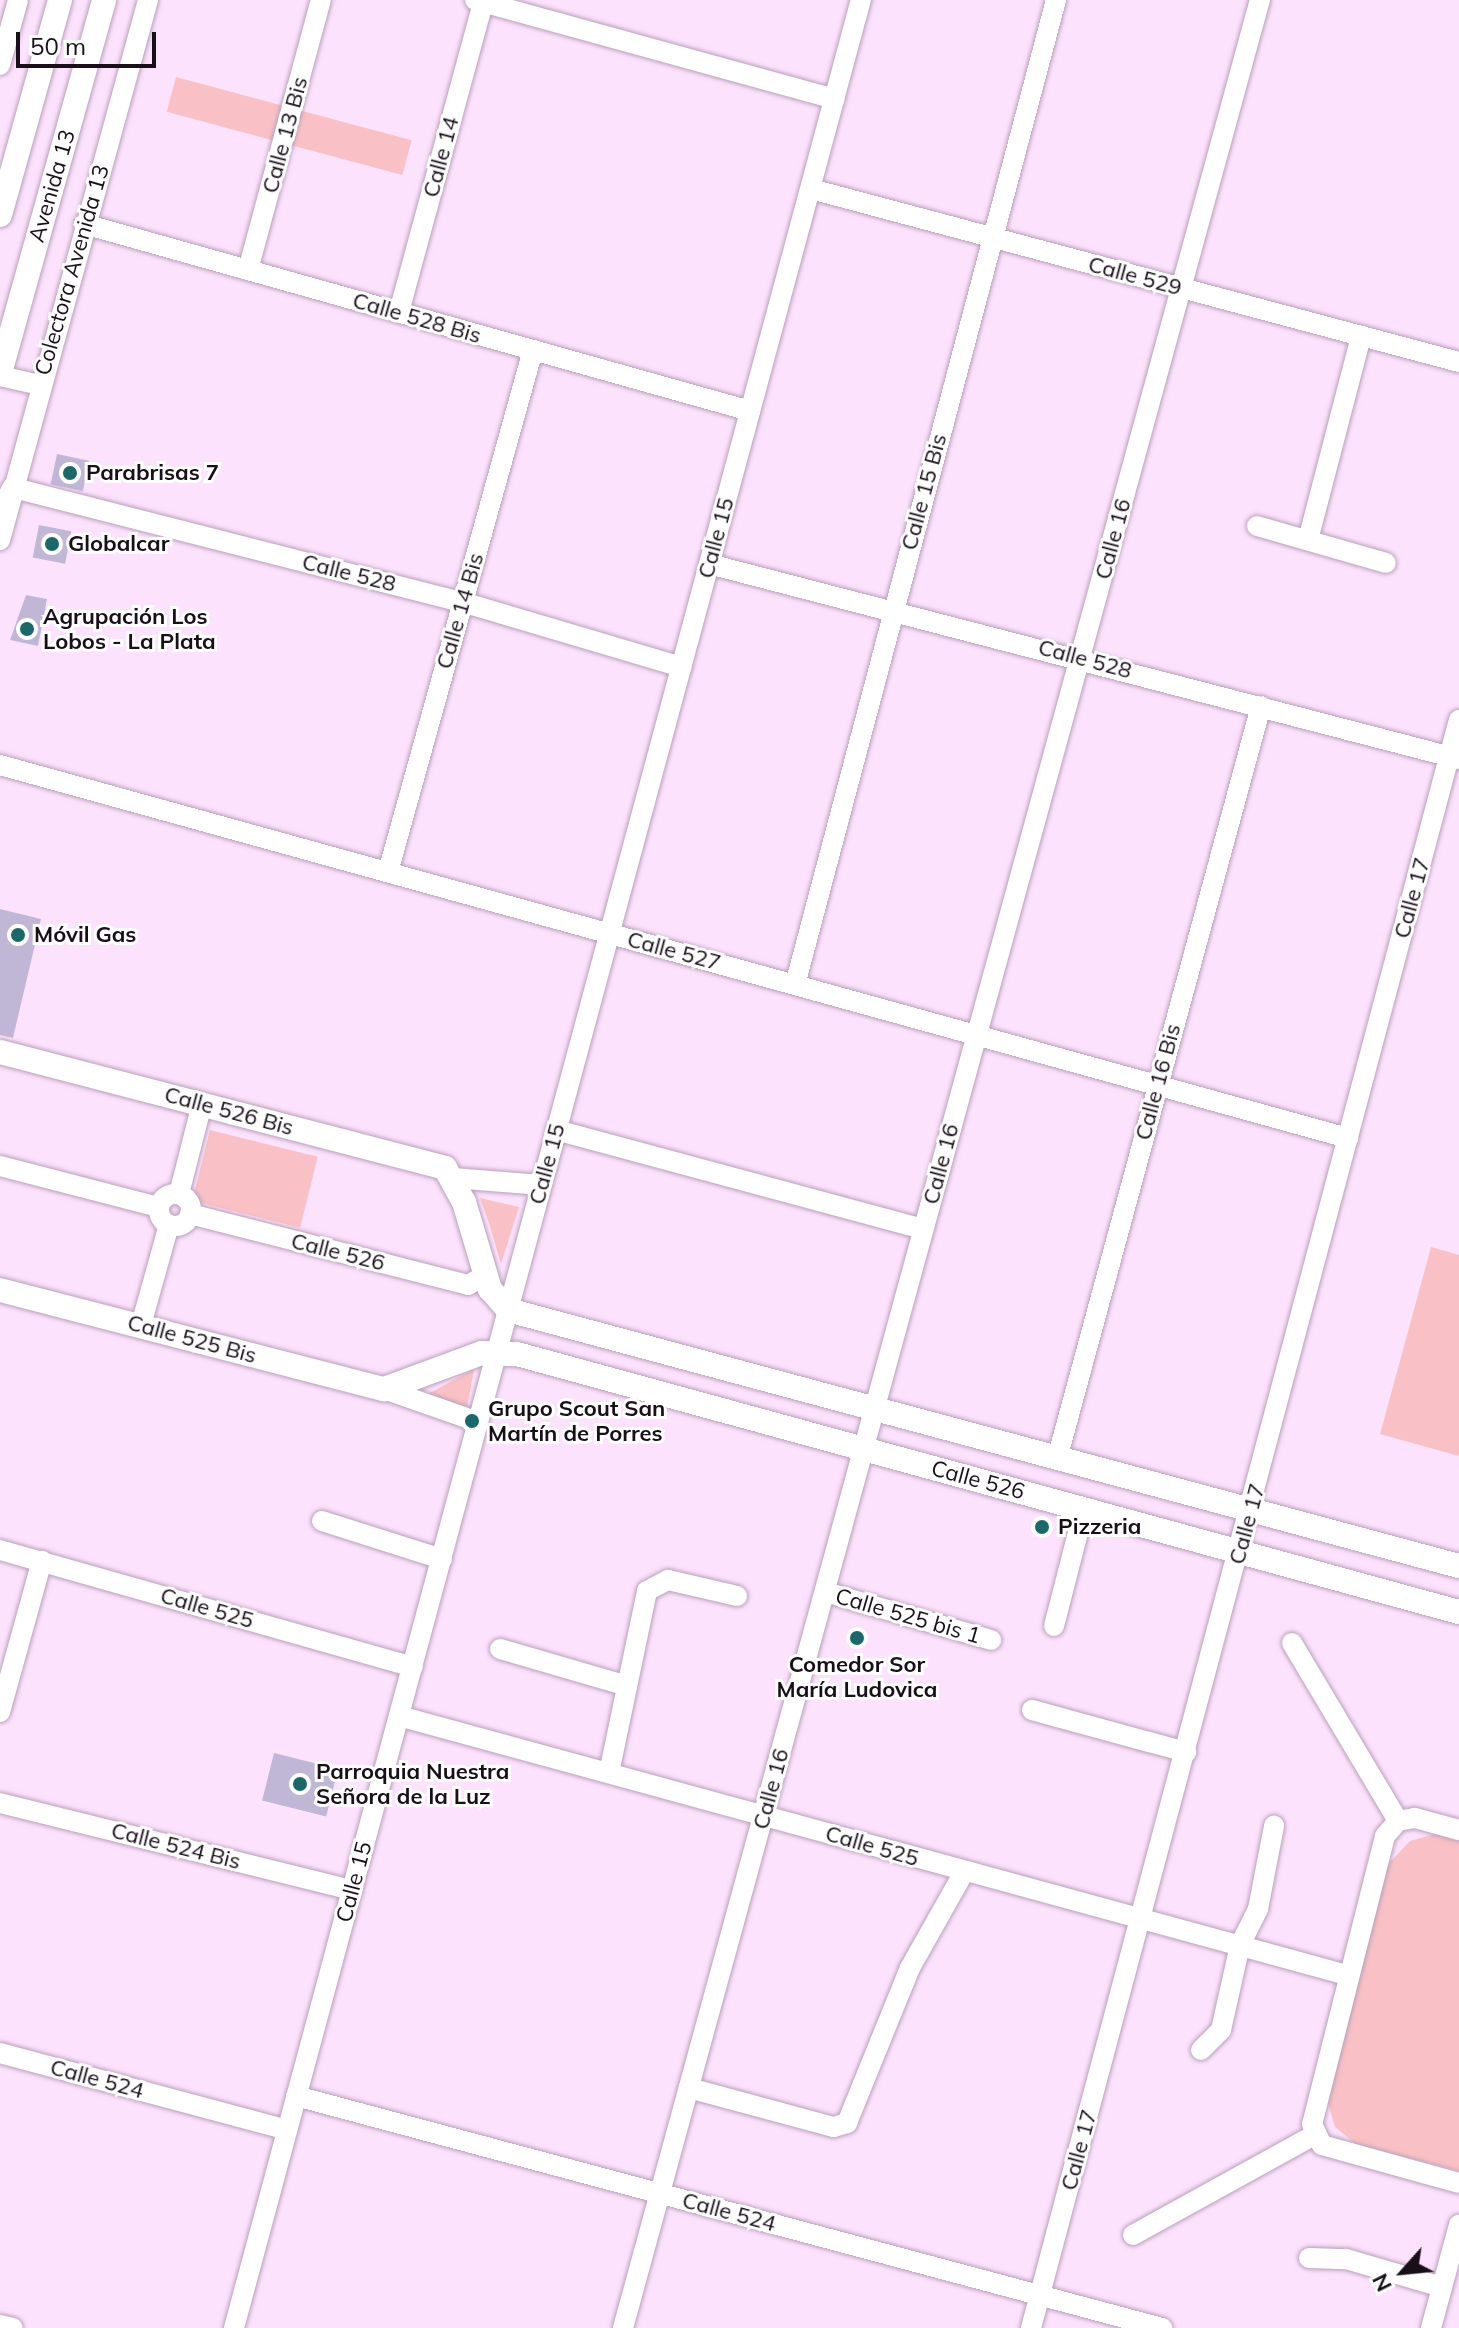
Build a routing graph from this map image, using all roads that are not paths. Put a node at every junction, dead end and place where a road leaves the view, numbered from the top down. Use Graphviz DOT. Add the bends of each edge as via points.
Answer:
graph roads {
  1 [pos="18,0"];
  2 [pos="60,0"];
  3 [pos="104,0"];
  4 [pos="148,0"];
  5 [pos="321,0"];
  6 [pos="861,0"];
  7 [pos="1056,0"];
  8 [pos="1260,0"];
  9 [pos="479,1"];
  10 [pos="0,65"];
  11 [pos="835,99"];
  12 [pos="811,189"];
  13 [pos="0,215"];
  14 [pos="84,224"];
  15 [pos="994,238"];
  16 [pos="248,270"];
  17 [pos="1181,288"];
  18 [pos="399,312"];
  19 [pos="1361,336"];
  20 [pos="533,350"];
  21 [pos="1459,362"];
  22 [pos="0,374"];
  23 [pos="40,385"];
  24 [pos="750,411"];
  25 [pos="14,488"];
  26 [pos="0,516"];
  27 [pos="1257,526"];
  28 [pos="0,540"];
  29 [pos="1308,540"];
  30 [pos="1386,563"];
  31 [pos="709,564"];
  32 [pos="462,602"];
  33 [pos="891,610"];
  34 [pos="1080,657"];
  35 [pos="682,667"];
  36 [pos="1261,706"];
  37 [pos="1459,720"];
  38 [pos="1454,758"];
  39 [pos="0,765"];
  40 [pos="388,872"];
  41 [pos="610,934"];
  42 [pos="795,985"];
  43 [pos="977,1035"];
  44 [pos="0,1052"];
  45 [pos="1157,1085"];
  46 [pos="202,1104"];
  47 [pos="556,1130"];
  48 [pos="1348,1138"];
  49 [pos="0,1166"];
  50 [pos="453,1178"];
  51 [pos="542,1185"];
  52 [pos="179,1194"];
  53 [pos="190,1214"];
  54 [pos="164,1216"];
  55 [pos="923,1229"];
  56 [pos="484,1276"];
  57 [pos="0,1290"];
  58 [pos="508,1310"];
  59 [pos="141,1325"];
  60 [pos="496,1353"];
  61 [pos="384,1389"];
  62 [pos="874,1411"];
  63 [pos="478,1422"];
  64 [pos="864,1449"];
  65 [pos="1057,1459"];
  66 [pos="1084,1509"];
  67 [pos="1251,1510"];
  68 [pos="322,1521"];
  69 [pos="0,1550"];
  70 [pos="1240,1551"];
  71 [pos="442,1559"];
  72 [pos="42,1561"];
  73 [pos="1459,1566"];
  74 [pos="825,1592"];
  75 [pos="737,1596"];
  76 [pos="1459,1612"];
  77 [pos="1054,1626"];
  78 [pos="991,1640"];
  79 [pos="1292,1643"];
  80 [pos="500,1649"];
  81 [pos="413,1667"];
  82 [pos="627,1686"];
  83 [pos="1032,1710"];
  84 [pos="0,1712"];
  85 [pos="399,1716"];
  86 [pos="1186,1752"];
  87 [pos="609,1773"];
  88 [pos="0,1803"];
  89 [pos="764,1816"];
  90 [pos="1398,1821"];
  91 [pos="1274,1826"];
  92 [pos="1459,1830"];
  93 [pos="964,1872"];
  94 [pos="352,1890"];
  95 [pos="1142,1919"];
  96 [pos="1240,1945"];
  97 [pos="1347,1975"];
  98 [pos="1201,2050"];
  99 [pos="0,2053"];
  100 [pos="689,2088"];
  101 [pos="296,2096"];
  102 [pos="287,2130"];
  103 [pos="1312,2136"];
  104 [pos="1459,2183"];
  105 [pos="660,2193"];
  106 [pos="1459,2225"];
  107 [pos="1133,2235"];
  108 [pos="1309,2258"];
  109 [pos="1442,2287"];
  110 [pos="1040,2295"];
  111 [pos="0,2325"];
  112 [pos="13,2328"];
  113 [pos="234,2328"];
  114 [pos="623,2328"];
  115 [pos="1031,2328"];
  116 [pos="1162,2328"];
  117 [pos="1431,2328"];
  1 -- 10 [label="street"];
  2 -- 13 [label="main road, Avenida 13"];
  3 -- 22 [label="main road, Avenida 13"];
  4 -- 14 [label="street, Colectora Avenida 13"];
  5 -- 16 [label="street, Calle 13 Bis"];
  6 -- 11 [label="street, Calle 15"];
  7 -- 15 [label="street, Calle 15 Bis"];
  8 -- 17 [label="street, Calle 16"];
  9 -- 11 [label="street"];
  9 -- 18 [label="street, Calle 14"];
  11 -- 12 [label="street, Calle 15"];
  12 -- 15 [label="street, Calle 529"];
  12 -- 24 [label="street, Calle 15"];
  14 -- 16 [label="street, Calle 528 Bis"];
  14 -- 23 [label="street, Colectora Avenida 13"];
  15 -- 17 [label="street, Calle 529"];
  15 -- 33 [label="street, Calle 15 Bis"];
  16 -- 18 [label="street, Calle 528 Bis"];
  17 -- 19 [label="street, Calle 529"];
  17 -- 34 [label="street, Calle 16"];
  18 -- 20 [label="street, Calle 528 Bis"];
  19 -- 21 [label="street, Calle 529"];
  19 -- 29 [label="street"];
  20 -- 24 [label="street, Calle 528 Bis"];
  20 -- 32 [label="street, Calle 14 Bis"];
  22 -- 23 [label="street"];
  23 -- 25 [label="street, Colectora Avenida 13"];
  24 -- 31 [label="street, Calle 15"];
  25 -- 26 [label="main road"];
  25 -- 28 [label="street, Colectora Avenida 13"];
  25 -- 32 [label="street, Calle 528"];
  27 -- 29 [label="street"];
  29 -- 30 [label="street"];
  31 -- 33 [label="street, Calle 528"];
  31 -- 35 [label="street, Calle 15"];
  32 -- 35 [label="street, Calle 528"];
  32 -- 40 [label="street, Calle 14 Bis"];
  33 -- 34 [label="street, Calle 528"];
  33 -- 42 [label="street, Calle 15 Bis"];
  34 -- 36 [label="street, Calle 528"];
  34 -- 43 [label="street, Calle 16"];
  35 -- 41 [label="street, Calle 15"];
  36 -- 38 [label="street, Calle 528"];
  36 -- 45 [label="street, Calle 16 Bis"];
  37 -- 38 [label="street, Calle 17"];
  38 -- 48 [label="street, Calle 17"];
  39 -- 40 [label="street, Calle 527"];
  40 -- 41 [label="street, Calle 527"];
  41 -- 42 [label="street, Calle 527"];
  41 -- 47 [label="street, Calle 15"];
  42 -- 43 [label="street, Calle 527"];
  43 -- 45 [label="street, Calle 527"];
  43 -- 55 [label="street, Calle 16"];
  44 -- 46 [label="main road, Calle 526 Bis"];
  45 -- 48 [label="street, Calle 527"];
  45 -- 65 [label="street, Calle 16 Bis"];
  46 -- 50 [label="main road, Calle 526 Bis" via="436,1165"];
  46 -- 52 [label="street"];
  47 -- 51 [label="street, Calle 15"];
  47 -- 55 [label="street"];
  48 -- 67 [label="street, Calle 17"];
  49 -- 54 [label="street"];
  50 -- 51 [label="street, Calle 526 Bis"];
  50 -- 56 [label="main road"];
  51 -- 58 [label="street, Calle 15"];
  52 -- 53 [label="street"];
  52 -- 54 [label="street" via="169,1195"];
  53 -- 54 [label="street" via="180,1225"];
  53 -- 56 [label="street, Calle 526" via="468,1285"];
  54 -- 59 [label="street"];
  55 -- 62 [label="street, Calle 16"];
  56 -- 58 [label="main road"];
  57 -- 59 [label="main road, Calle 525 Bis"];
  58 -- 60 [label="street, Calle 15"];
  58 -- 62 [label="main road, Calle 526"];
  59 -- 61 [label="main road, Calle 525 Bis"];
  60 -- 61 [label="main road"];
  60 -- 63 [label="street, Calle 15"];
  60 -- 64 [label="main road, Calle 526" via="517,1354"];
  61 -- 63 [label="street, Calle 525 Bis"];
  62 -- 64 [label="street, Calle 16"];
  62 -- 65 [label="main road, Calle 526"];
  63 -- 71 [label="street, Calle 15"];
  64 -- 66 [label="main road, Calle 526"];
  64 -- 74 [label="street, Calle 16"];
  65 -- 67 [label="main road, Calle 526"];
  66 -- 70 [label="main road, Calle 526"];
  66 -- 77 [label="street"];
  67 -- 70 [label="street, Calle 17"];
  67 -- 73 [label="main road, Calle 526"];
  68 -- 71 [label="street"];
  69 -- 72 [label="street, Calle 525"];
  70 -- 76 [label="main road, Calle 526"];
  70 -- 86 [label="street, Calle 17"];
  71 -- 81 [label="street, Calle 15"];
  72 -- 81 [label="street, Calle 525"];
  72 -- 84 [label="street"];
  74 -- 78 [label="street, Calle 525 bis 1"];
  74 -- 89 [label="street, Calle 16"];
  75 -- 82 [label="street" via="668,1580 647,1591"];
  79 -- 90 [label="street"];
  80 -- 82 [label="street"];
  81 -- 85 [label="street, Calle 15"];
  82 -- 87 [label="street"];
  83 -- 86 [label="street"];
  85 -- 87 [label="street, Calle 525"];
  85 -- 94 [label="street, Calle 15"];
  86 -- 95 [label="street, Calle 17"];
  87 -- 89 [label="street, Calle 525"];
  88 -- 94 [label="street, Calle 524 Bis"];
  89 -- 93 [label="street, Calle 525"];
  89 -- 100 [label="street, Calle 16"];
  90 -- 92 [label="street" via="1415,1818"];
  90 -- 97 [label="street" via="1385,1836"];
  91 -- 96 [label="street" via="1258,1909"];
  93 -- 95 [label="street, Calle 525"];
  93 -- 100 [label="street" via="910,1968 847,2123 834,2127"];
  94 -- 101 [label="street, Calle 15"];
  95 -- 96 [label="street, Calle 525"];
  95 -- 110 [label="street, Calle 17"];
  96 -- 97 [label="street, Calle 525"];
  96 -- 98 [label="street" via="1221,2030"];
  97 -- 103 [label="street"];
  99 -- 102 [label="street, Calle 524"];
  100 -- 105 [label="street, Calle 16"];
  101 -- 102 [label="street, Calle 15"];
  101 -- 105 [label="street, Calle 524"];
  102 -- 113 [label="street, Calle 15"];
  103 -- 104 [label="street" via="1322,2145"];
  103 -- 107 [label="street"];
  105 -- 110 [label="street, Calle 524"];
  105 -- 114 [label="street, Calle 16"];
  106 -- 109 [label="street"];
  108 -- 109 [label="street" via="1346,2259"];
  109 -- 117 [label="street"];
  110 -- 115 [label="street, Calle 17"];
  110 -- 116 [label="street, Calle 524"];
  111 -- 112 [label="street"];
}
